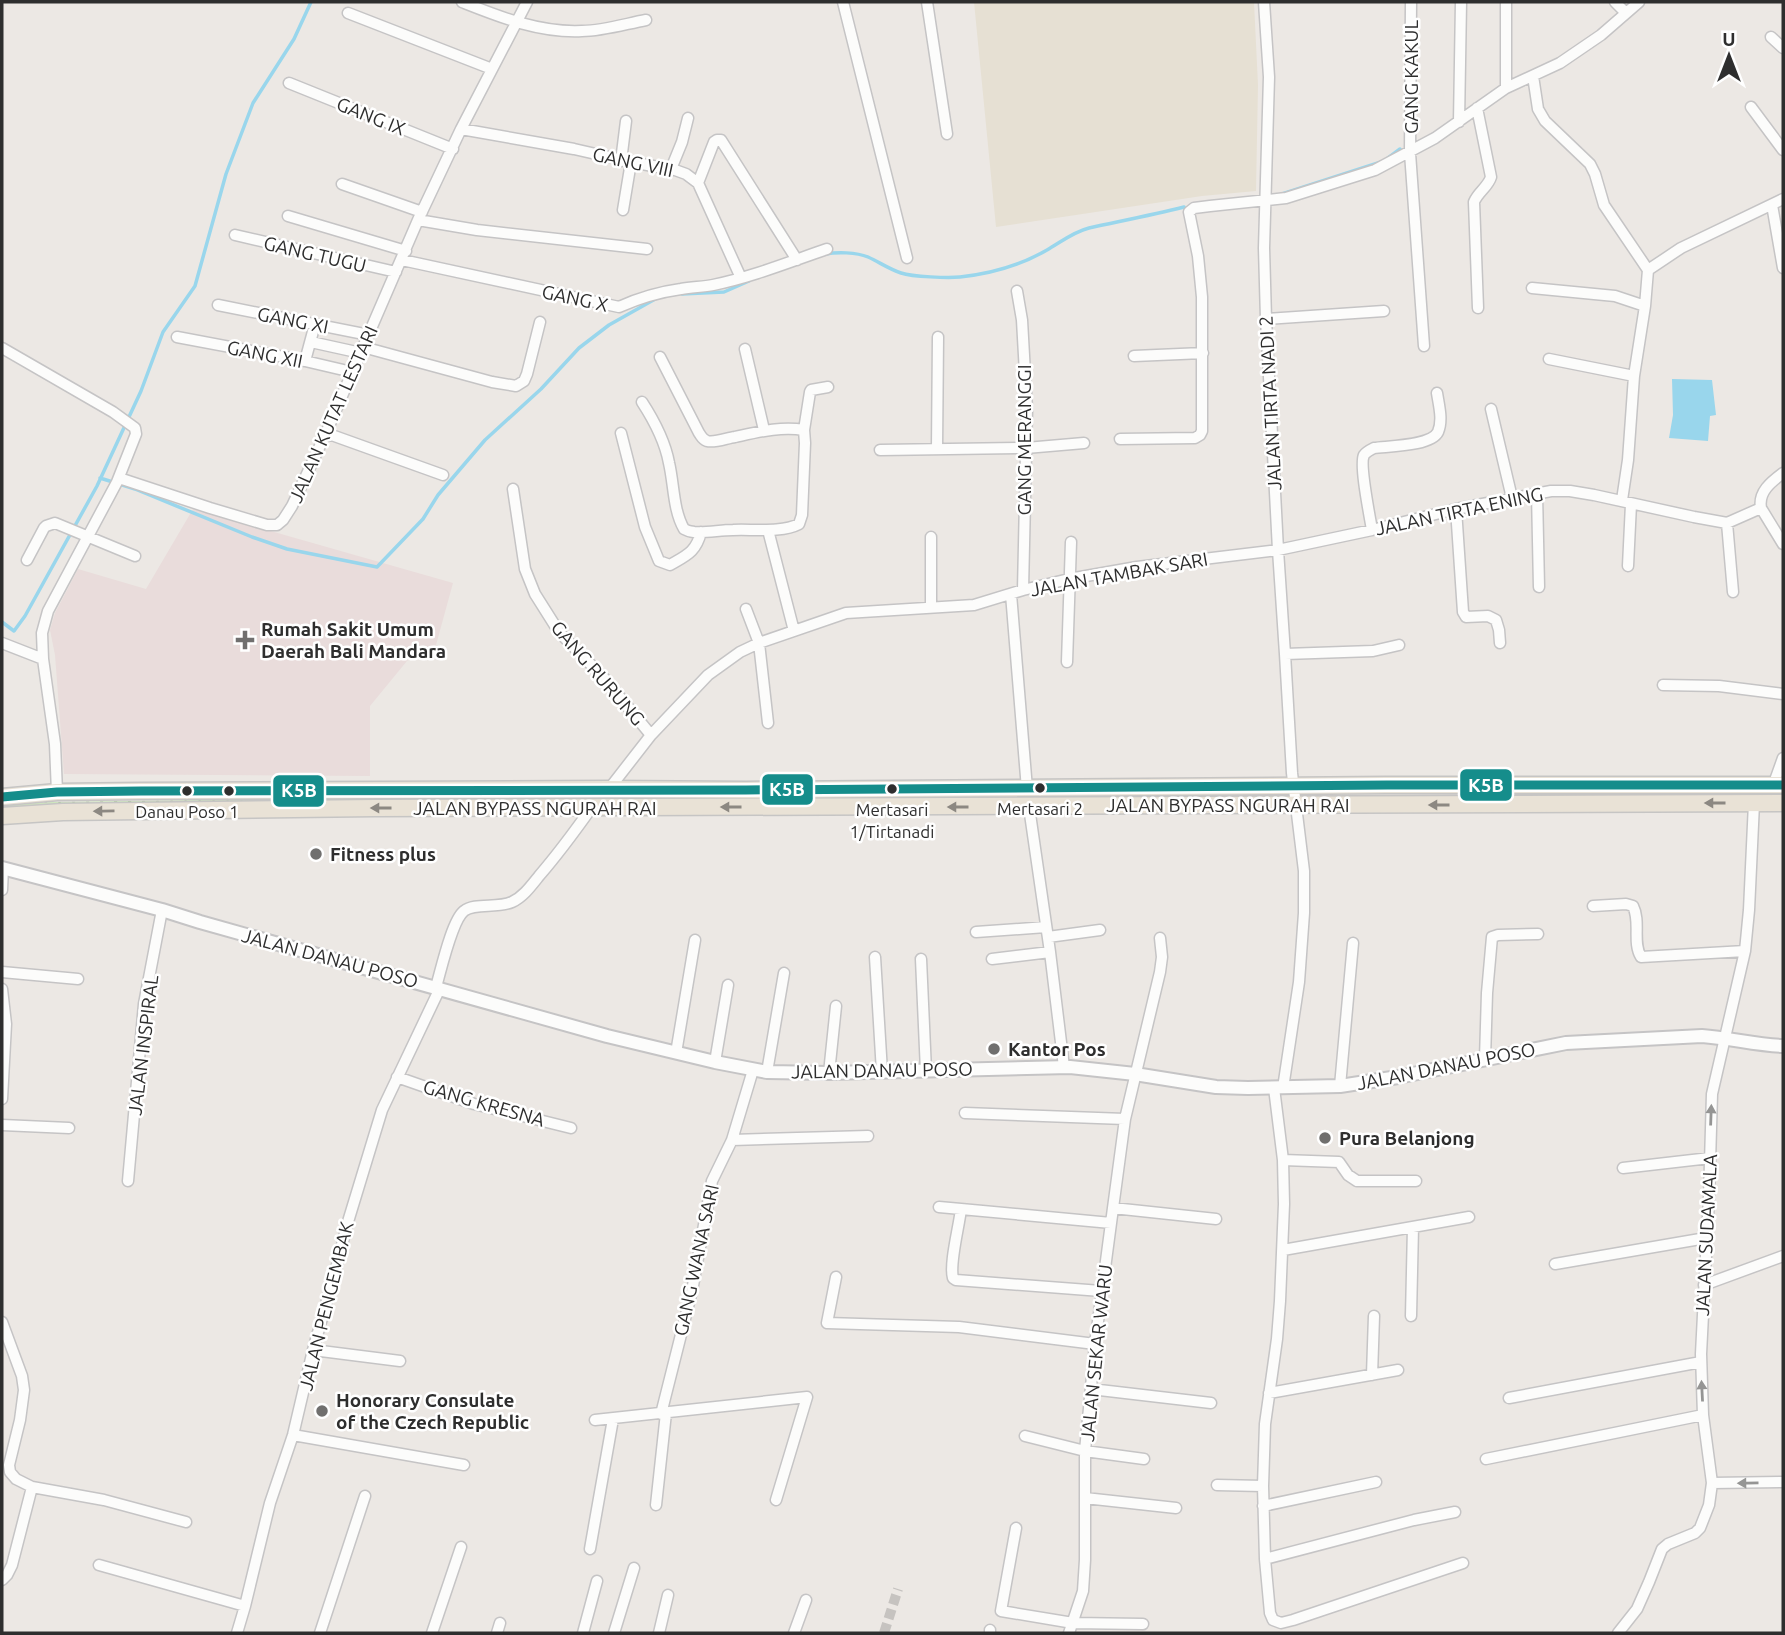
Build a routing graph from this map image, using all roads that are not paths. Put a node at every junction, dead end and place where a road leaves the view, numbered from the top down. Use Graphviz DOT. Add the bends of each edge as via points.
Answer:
graph roads {
  1 [pos="462,2"];
  2 [pos="527,2"];
  3 [pos="842,2"];
  4 [pos="927,2"];
  5 [pos="1264,2"];
  6 [pos="1411,2"];
  7 [pos="1461,2"];
  8 [pos="1506,2"];
  9 [pos="1615,2"];
  10 [pos="1639,2"];
  11 [pos="348,13"];
  12 [pos="1626,13"];
  13 [pos="646,20"];
  14 [pos="516,23"];
  15 [pos="1771,37"];
  16 [pos="1783,48"];
  17 [pos="492,69"];
  18 [pos="1533,76"];
  19 [pos="289,83"];
  20 [pos="1506,88"];
  21 [pos="1751,107"];
  22 [pos="1477,108"];
  23 [pos="688,118"];
  24 [pos="626,121"];
  25 [pos="1459,122"];
  26 [pos="461,129"];
  27 [pos="947,134"];
  28 [pos="453,149"];
  29 [pos="1783,150"];
  30 [pos="1410,153"];
  31 [pos="626,162"];
  32 [pos="671,169"];
  33 [pos="698,183"];
  34 [pos="342,184"];
  35 [pos="1783,199"];
  36 [pos="1265,201"];
  37 [pos="1772,205"];
  38 [pos="623,210"];
  39 [pos="288,216"];
  40 [pos="420,216"];
  41 [pos="234,235"];
  42 [pos="647,249"];
  43 [pos="827,249"];
  44 [pos="404,255"];
  45 [pos="906,258"];
  46 [pos="797,260"];
  47 [pos="1783,268"];
  48 [pos="1648,270"];
  49 [pos="396,272"];
  50 [pos="741,278"];
  51 [pos="1532,288"];
  52 [pos="1017,291"];
  53 [pos="218,305"];
  54 [pos="1645,306"];
  55 [pos="1478,308"];
  56 [pos="1384,311"];
  57 [pos="1266,319"];
  58 [pos="540,322"];
  59 [pos="315,324"];
  60 [pos="369,335"];
  61 [pos="177,337"];
  62 [pos="938,337"];
  63 [pos="311,342"];
  64 [pos="1424,346"];
  65 [pos="2,348"];
  66 [pos="745,349"];
  67 [pos="362,350"];
  68 [pos="1203,353"];
  69 [pos="1134,355"];
  70 [pos="660,357"];
  71 [pos="1549,359"];
  72 [pos="305,361"];
  73 [pos="352,372"];
  74 [pos="1634,376"];
  75 [pos="828,387"];
  76 [pos="1437,393"];
  77 [pos="642,402"];
  78 [pos="1491,409"];
  79 [pos="764,430"];
  80 [pos="804,430"];
  81 [pos="327,433"];
  82 [pos="621,433"];
  83 [pos="1120,439"];
  84 [pos="1083,443"];
  85 [pos="937,448"];
  86 [pos="1026,448"];
  87 [pos="880,450"];
  88 [pos="1783,473"];
  89 [pos="443,475"];
  90 [pos="116,483"];
  91 [pos="513,489"];
  92 [pos="1537,493"];
  93 [pos="1512,498"];
  94 [pos="1626,502"];
  95 [pos="1762,508"];
  96 [pos="1457,509"];
  97 [pos="1727,523"];
  98 [pos="768,530"];
  99 [pos="1372,530"];
  100 [pos="701,532"];
  101 [pos="85,536"];
  102 [pos="931,537"];
  103 [pos="1071,542"];
  104 [pos="1783,544"];
  105 [pos="1278,550"];
  106 [pos="135,556"];
  107 [pos="27,560"];
  108 [pos="1628,566"];
  109 [pos="1069,579"];
  110 [pos="1539,587"];
  111 [pos="1023,590"];
  112 [pos="1733,592"];
  113 [pos="1012,594"];
  114 [pos="931,608"];
  115 [pos="746,609"];
  116 [pos="794,631"];
  117 [pos="2,643"];
  118 [pos="759,643"];
  119 [pos="1500,643"];
  120 [pos="1399,645"];
  121 [pos="1286,654"];
  122 [pos="43,659"];
  123 [pos="1067,662"];
  124 [pos="1663,685"];
  125 [pos="1783,694"];
  126 [pos="768,723"];
  127 [pos="651,735"];
  128 [pos="1783,758"];
  129 [pos="1293,786"];
  130 [pos="1778,786"];
  131 [pos="609,789"];
  132 [pos="1027,789"];
  133 [pos="470,790"];
  134 [pos="57,792"];
  135 [pos="2,797"];
  136 [pos="1754,803"];
  137 [pos="1783,803"];
  138 [pos="1296,805"];
  139 [pos="592,807"];
  140 [pos="1029,807"];
  141 [pos="470,808"];
  142 [pos="2,816"];
  143 [pos="2,868"];
  144 [pos="2,890"];
  145 [pos="1593,906"];
  146 [pos="162,910"];
  147 [pos="1100,930"];
  148 [pos="976,932"];
  149 [pos="1047,932"];
  150 [pos="1538,934"];
  151 [pos="1160,938"];
  152 [pos="695,940"];
  153 [pos="1353,943"];
  154 [pos="1745,951"];
  155 [pos="1050,952"];
  156 [pos="875,957"];
  157 [pos="921,959"];
  158 [pos="992,959"];
  159 [pos="2,972"];
  160 [pos="784,973"];
  161 [pos="78,979"];
  162 [pos="728,985"];
  163 [pos="438,987"];
  164 [pos="2,989"];
  165 [pos="836,1006"];
  166 [pos="1725,1037"];
  167 [pos="1783,1046"];
  168 [pos="676,1053"];
  169 [pos="1485,1059"];
  170 [pos="715,1062"];
  171 [pos="1064,1067"];
  172 [pos="753,1070"];
  173 [pos="926,1071"];
  174 [pos="767,1072"];
  175 [pos="882,1072"];
  176 [pos="829,1073"];
  177 [pos="1135,1074"];
  178 [pos="397,1077"];
  179 [pos="2,1078"];
  180 [pos="1340,1086"];
  181 [pos="1279,1088"];
  182 [pos="2,1099"];
  183 [pos="965,1113"];
  184 [pos="1125,1119"];
  185 [pos="2,1125"];
  186 [pos="69,1128"];
  187 [pos="571,1128"];
  188 [pos="868,1136"];
  189 [pos="732,1140"];
  190 [pos="1710,1158"];
  191 [pos="1283,1160"];
  192 [pos="1623,1168"];
  193 [pos="128,1181"];
  194 [pos="1416,1181"];
  195 [pos="939,1207"];
  196 [pos="1113,1208"];
  197 [pos="961,1209"];
  198 [pos="1469,1217"];
  199 [pos="1216,1219"];
  200 [pos="1111,1223"];
  201 [pos="1413,1227"];
  202 [pos="1706,1238"];
  203 [pos="1283,1251"];
  204 [pos="1783,1256"];
  205 [pos="1555,1264"];
  206 [pos="836,1277"];
  207 [pos="1704,1285"];
  208 [pos="1101,1291"];
  209 [pos="1374,1315"];
  210 [pos="1411,1316"];
  211 [pos="2,1322"];
  212 [pos="1095,1344"];
  213 [pos="313,1350"];
  214 [pos="400,1362"];
  215 [pos="1701,1362"];
  216 [pos="1398,1370"];
  217 [pos="1372,1375"];
  218 [pos="1091,1389"];
  219 [pos="1269,1393"];
  220 [pos="1509,1398"];
  221 [pos="1211,1403"];
  222 [pos="663,1413"];
  223 [pos="1703,1415"];
  224 [pos="613,1419"];
  225 [pos="595,1420"];
  226 [pos="293,1435"];
  227 [pos="1025,1436"];
  228 [pos="1086,1451"];
  229 [pos="1144,1459"];
  230 [pos="1486,1459"];
  231 [pos="464,1465"];
  232 [pos="5,1468"];
  233 [pos="1376,1482"];
  234 [pos="1783,1482"];
  235 [pos="1712,1483"];
  236 [pos="1217,1485"];
  237 [pos="1263,1486"];
  238 [pos="32,1487"];
  239 [pos="365,1496"];
  240 [pos="1086,1498"];
  241 [pos="776,1500"];
  242 [pos="656,1505"];
  243 [pos="1263,1506"];
  244 [pos="1176,1508"];
  245 [pos="1455,1512"];
  246 [pos="186,1522"];
  247 [pos="1016,1528"];
  248 [pos="461,1547"];
  249 [pos="590,1549"];
  250 [pos="1265,1559"];
  251 [pos="1463,1563"];
  252 [pos="99,1565"];
  253 [pos="635,1568"];
  254 [pos="2,1580"];
  255 [pos="597,1581"];
  256 [pos="668,1595"];
  257 [pos="806,1600"];
  258 [pos="246,1606"];
  259 [pos="1143,1624"];
  260 [pos="1071,1628"];
  261 [pos="237,1633"];
  262 [pos="320,1633"];
  263 [pos="432,1633"];
  264 [pos="583,1633"];
  265 [pos="614,1633"];
  266 [pos="659,1633"];
  267 [pos="794,1633"];
  268 [pos="1618,1633"];
  1 -- 14 [label="street"];
  2 -- 14 [label="street, JALAN KUTAT LESTARI"];
  3 -- 45 [label="street"];
  4 -- 27 [label="street"];
  5 -- 36 [label="street, JALAN TIRTA NADI 2" via="1269,77"];
  6 -- 30 [label="street, GANG KAKUL"];
  7 -- 25 [label="street"];
  8 -- 20 [label="street"];
  9 -- 12 [label="street"];
  10 -- 12 [label="street"];
  11 -- 17 [label="street"];
  12 -- 18 [label="street" via="1560,63"];
  13 -- 14 [label="street" via="584,31"];
  14 -- 17 [label="street, JALAN KUTAT LESTARI"];
  15 -- 16 [label="street"];
  17 -- 26 [label="street, JALAN KUTAT LESTARI"];
  18 -- 20 [label="street"];
  18 -- 48 [label="street" via="1538,109 1590,164 1604,205"];
  19 -- 28 [label="street, GANG IX"];
  20 -- 22 [label="street"];
  21 -- 29 [label="street"];
  22 -- 25 [label="street"];
  22 -- 55 [label="street" via="1491,177 1474,202"];
  23 -- 32 [label="street"];
  24 -- 31 [label="street"];
  25 -- 30 [label="street"];
  26 -- 28 [label="street, JALAN KUTAT LESTARI"];
  26 -- 31 [label="street, GANG VIII"];
  28 -- 40 [label="street, JALAN KUTAT LESTARI"];
  30 -- 36 [label="street" via="1346,181"];
  30 -- 64 [label="street, GANG KAKUL"];
  31 -- 32 [label="street, GANG VIII"];
  31 -- 38 [label="street"];
  32 -- 33 [label="street, GANG VIII"];
  33 -- 46 [label="street" via="714,142 721,140"];
  33 -- 50 [label="street, GANG VIII"];
  34 -- 40 [label="street"];
  35 -- 37 [label="street"];
  36 -- 57 [label="street, JALAN TIRTA NADI 2"];
  36 -- 68 [label="street" via="1189,212 1198,256"];
  37 -- 47 [label="street"];
  37 -- 48 [label="street" via="1681,248"];
  39 -- 44 [label="street, GANG X"];
  40 -- 42 [label="street" via="501,233"];
  40 -- 44 [label="street, JALAN KUTAT LESTARI"];
  41 -- 49 [label="street, GANG TUGU"];
  43 -- 46 [label="street, GANG X"];
  44 -- 49 [label="street, JALAN KUTAT LESTARI"];
  44 -- 50 [label="street, GANG X" via="619,307 658,293"];
  46 -- 50 [label="street, GANG X"];
  48 -- 54 [label="street"];
  49 -- 60 [label="street, JALAN KUTAT LESTARI"];
  51 -- 54 [label="street" via="1615,296"];
  52 -- 86 [label="street, GANG MERANGGI"];
  53 -- 59 [label="street, GANG XI"];
  54 -- 74 [label="street"];
  56 -- 57 [label="street"];
  57 -- 105 [label="street, JALAN TIRTA NADI 2"];
  58 -- 67 [label="street" via="527,374 516,386"];
  59 -- 60 [label="street, GANG XI"];
  59 -- 63 [label="street"];
  60 -- 67 [label="street, JALAN KUTAT LESTARI"];
  61 -- 72 [label="street, GANG XII"];
  62 -- 85 [label="street"];
  63 -- 67 [label="street"];
  63 -- 72 [label="street"];
  65 -- 90 [label="street" via="135,428 136,438"];
  66 -- 79 [label="street"];
  67 -- 73 [label="street, JALAN KUTAT LESTARI"];
  68 -- 69 [label="street"];
  68 -- 83 [label="street" via="1200,435"];
  70 -- 79 [label="street" via="702,438 722,440"];
  71 -- 74 [label="street"];
  72 -- 73 [label="street, GANG XII"];
  73 -- 81 [label="street, JALAN KUTAT LESTARI"];
  74 -- 94 [label="street"];
  75 -- 80 [label="street" via="811,390"];
  76 -- 99 [label="street" via="1440,424 1436,436 1374,448 1364,456"];
  77 -- 100 [label="street" via="664,443 681,525 687,531"];
  78 -- 93 [label="street"];
  79 -- 80 [label="street"];
  80 -- 98 [label="street" via="802,519 796,526"];
  81 -- 89 [label="street"];
  81 -- 90 [label="street, JALAN KUTAT LESTARI" via="292,506 277,525"];
  82 -- 100 [label="street" via="645,527 659,561 670,565 692,552"];
  84 -- 86 [label="street"];
  85 -- 86 [label="street"];
  85 -- 87 [label="street"];
  86 -- 111 [label="street, GANG MERANGGI"];
  88 -- 95 [label="street" via="1764,491"];
  90 -- 101 [label="street"];
  91 -- 127 [label="street, GANG RURUNG" via="526,569 535,594 559,632"];
  92 -- 93 [label="street, JALAN TIRTA ENING"];
  92 -- 94 [label="street, JALAN TIRTA ENING" via="1570,491"];
  92 -- 110 [label="street"];
  93 -- 96 [label="street, JALAN TIRTA ENING"];
  94 -- 97 [label="street, JALAN TIRTA ENING"];
  94 -- 108 [label="street"];
  95 -- 97 [label="street"];
  95 -- 104 [label="street"];
  96 -- 99 [label="street, JALAN TIRTA ENING"];
  96 -- 119 [label="street" via="1463,615 1496,620"];
  97 -- 112 [label="street"];
  98 -- 100 [label="street"];
  98 -- 116 [label="street"];
  99 -- 105 [label="street, JALAN TIRTA ENING"];
  101 -- 106 [label="street"];
  101 -- 107 [label="street" via="55,523 46,526"];
  101 -- 122 [label="street" via="48,611 42,633"];
  102 -- 114 [label="street"];
  103 -- 109 [label="street"];
  105 -- 109 [label="street, JALAN TAMBAK SARI"];
  105 -- 121 [label="street, JALAN TIRTA NADI 2"];
  109 -- 111 [label="street, JALAN TAMBAK SARI"];
  109 -- 123 [label="street"];
  111 -- 113 [label="street, JALAN TAMBAK SARI"];
  113 -- 114 [label="street, JALAN TAMBAK SARI" via="974,605"];
  113 -- 132 [label="street"];
  114 -- 116 [label="street, JALAN TAMBAK SARI" via="846,612"];
  115 -- 118 [label="street"];
  116 -- 118 [label="street, JALAN TAMBAK SARI"];
  117 -- 122 [label="street"];
  118 -- 126 [label="street"];
  118 -- 127 [label="street, JALAN TAMBAK SARI" via="708,675"];
  120 -- 121 [label="street" via="1373,652"];
  121 -- 129 [label="street, JALAN TIRTA NADI 2"];
  122 -- 134 [label="street"];
  124 -- 125 [label="street"];
  127 -- 131 [label="street, JALAN TAMBAK SARI"];
  128 -- 130 [label="street"];
  129 -- 130 [label="highway, JALAN BYPASS NGURAH RAI"];
  129 -- 132 [label="highway, JALAN BYPASS NGURAH RAI"];
  129 -- 138 [label="street, JALAN TIRTA NADI 2"];
  131 -- 132 [label="highway, JALAN BYPASS NGURAH RAI"];
  131 -- 133 [label="highway, JALAN BYPASS NGURAH RAI"];
  133 -- 134 [label="highway, JALAN BYPASS NGURAH RAI"];
  133 -- 141 [label="highway"];
  134 -- 135 [label="highway, JALAN BYPASS NGURAH RAI"];
  136 -- 137 [label="highway, JALAN BYPASS NGURAH RAI"];
  136 -- 138 [label="highway, JALAN BYPASS NGURAH RAI, one-way"];
  136 -- 154 [label="street, JALAN SUDAMALA"];
  138 -- 140 [label="highway, JALAN BYPASS NGURAH RAI"];
  138 -- 181 [label="street, JALAN TIRTA NADI 2" via="1304,913 1299,982"];
  140 -- 139 [label="highway, JALAN BYPASS NGURAH RAI, one-way"];
  139 -- 141 [label="highway, JALAN BYPASS NGURAH RAI"];
  139 -- 163 [label="street, JALAN PENGEMBAK" via="560,853 517,899 473,907 460,915"];
  140 -- 149 [label="street"];
  141 -- 142 [label="highway, JALAN BYPASS NGURAH RAI, one-way"];
  143 -- 144 [label="street"];
  143 -- 146 [label="street, JALAN DANAU POSO"];
  145 -- 154 [label="street" via="1633,906 1641,957"];
  146 -- 163 [label="street, JALAN DANAU POSO"];
  146 -- 193 [label="street, JALAN INSPIRAL" via="144,1004"];
  147 -- 149 [label="street"];
  148 -- 149 [label="street"];
  149 -- 155 [label="street"];
  150 -- 169 [label="street" via="1492,937"];
  151 -- 177 [label="street, JALAN SEKAR WARU" via="1160,972"];
  152 -- 168 [label="street"];
  153 -- 180 [label="street"];
  154 -- 166 [label="street, JALAN SUDAMALA"];
  155 -- 158 [label="street"];
  155 -- 171 [label="street"];
  156 -- 175 [label="street"];
  157 -- 173 [label="street"];
  159 -- 161 [label="street"];
  160 -- 174 [label="street"];
  162 -- 170 [label="street"];
  163 -- 168 [label="street, JALAN DANAU POSO"];
  163 -- 178 [label="street, JALAN PENGEMBAK"];
  164 -- 179 [label="street" via="6,1024"];
  165 -- 176 [label="street"];
  166 -- 167 [label="street, JALAN DANAU POSO"];
  166 -- 169 [label="street, JALAN DANAU POSO" via="1566,1043"];
  190 -- 166 [label="street, JALAN SUDAMALA, one-way" via="1712,1094"];
  168 -- 170 [label="street, JALAN DANAU POSO"];
  169 -- 180 [label="street, JALAN DANAU POSO"];
  170 -- 172 [label="street, JALAN DANAU POSO"];
  171 -- 173 [label="street, JALAN DANAU POSO"];
  171 -- 177 [label="street, JALAN DANAU POSO"];
  172 -- 174 [label="street, JALAN DANAU POSO"];
  172 -- 189 [label="street, GANG WANA SARI"];
  173 -- 175 [label="street, JALAN DANAU POSO"];
  174 -- 176 [label="street, JALAN DANAU POSO"];
  175 -- 176 [label="street, JALAN DANAU POSO"];
  177 -- 181 [label="street, JALAN DANAU POSO" via="1216,1087"];
  177 -- 184 [label="street, JALAN SEKAR WARU"];
  178 -- 187 [label="street, GANG KRESNA" via="474,1104"];
  178 -- 213 [label="street, JALAN PENGEMBAK" via="346,1225"];
  179 -- 182 [label="street"];
  180 -- 181 [label="street, JALAN DANAU POSO"];
  181 -- 191 [label="street, JALAN TIRTA NADI 2"];
  183 -- 184 [label="street"];
  184 -- 196 [label="street, JALAN SEKAR WARU"];
  185 -- 186 [label="street"];
  188 -- 189 [label="street"];
  189 -- 222 [label="street, GANG WANA SARI" via="712,1181"];
  190 -- 192 [label="street"];
  190 -- 202 [label="street, JALAN SUDAMALA"];
  191 -- 194 [label="street" via="1339,1162 1357,1181"];
  191 -- 203 [label="street, JALAN TIRTA NADI 2"];
  195 -- 197 [label="street"];
  196 -- 199 [label="street"];
  196 -- 200 [label="street, JALAN SEKAR WARU"];
  197 -- 200 [label="street"];
  197 -- 208 [label="street" via="953,1278"];
  198 -- 201 [label="street"];
  200 -- 208 [label="street, JALAN SEKAR WARU"];
  201 -- 203 [label="street"];
  201 -- 210 [label="street"];
  202 -- 205 [label="street"];
  202 -- 207 [label="street, JALAN SUDAMALA"];
  203 -- 219 [label="street, JALAN TIRTA NADI 2"];
  204 -- 207 [label="street"];
  206 -- 212 [label="street" via="827,1323 959,1326"];
  207 -- 215 [label="street, JALAN SUDAMALA"];
  208 -- 212 [label="street, JALAN SEKAR WARU"];
  209 -- 217 [label="street"];
  211 -- 232 [label="street" via="24,1390"];
  212 -- 218 [label="street, JALAN SEKAR WARU"];
  213 -- 214 [label="street"];
  213 -- 226 [label="street, JALAN PENGEMBAK"];
  215 -- 220 [label="street"];
  223 -- 215 [label="street, JALAN SUDAMALA, one-way"];
  216 -- 217 [label="street"];
  217 -- 219 [label="street"];
  218 -- 221 [label="street"];
  218 -- 228 [label="street, JALAN SEKAR WARU"];
  219 -- 237 [label="street, JALAN TIRTA NADI 2"];
  222 -- 224 [label="street"];
  222 -- 241 [label="street" via="807,1397"];
  222 -- 242 [label="street, GANG WANA SARI"];
  223 -- 230 [label="street"];
  223 -- 235 [label="street, JALAN SUDAMALA"];
  224 -- 225 [label="street"];
  224 -- 249 [label="street"];
  226 -- 231 [label="street"];
  226 -- 258 [label="street, JALAN PENGEMBAK" via="270,1503"];
  227 -- 228 [label="street"];
  228 -- 229 [label="street"];
  228 -- 240 [label="street, JALAN SEKAR WARU"];
  232 -- 238 [label="street"];
  233 -- 243 [label="street"];
  234 -- 235 [label="street, one-way"];
  235 -- 268 [label="street, JALAN SUDAMALA" via="1700,1528 1662,1549 1637,1609"];
  236 -- 237 [label="street"];
  237 -- 243 [label="street, JALAN TIRTA NADI 2"];
  238 -- 246 [label="street"];
  238 -- 254 [label="street" via="12,1565"];
  239 -- 262 [label="street"];
  240 -- 244 [label="street"];
  240 -- 260 [label="street, JALAN SEKAR WARU" via="1083,1591"];
  243 -- 250 [label="street, JALAN TIRTA NADI 2"];
  245 -- 250 [label="street"];
  247 -- 260 [label="street" via="1001,1611"];
  248 -- 263 [label="street"];
  250 -- 251 [label="street, JALAN TIRTA NADI 2" via="1270,1613 1281,1623"];
  252 -- 258 [label="street"];
  253 -- 265 [label="street"];
  255 -- 264 [label="street"];
  256 -- 266 [label="street"];
  257 -- 267 [label="street"];
  258 -- 261 [label="street, JALAN PENGEMBAK"];
  259 -- 260 [label="street"];
}
